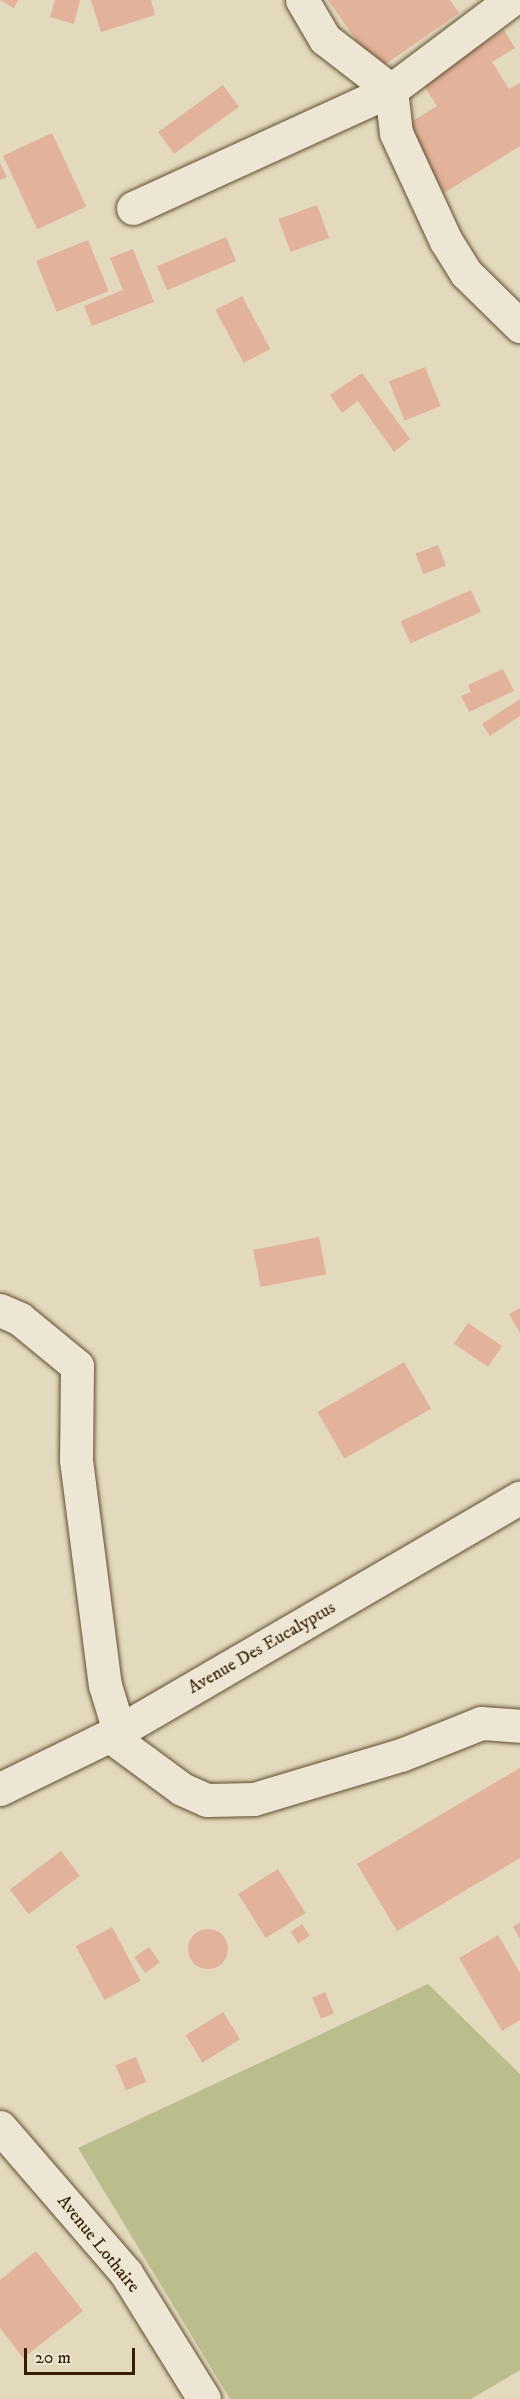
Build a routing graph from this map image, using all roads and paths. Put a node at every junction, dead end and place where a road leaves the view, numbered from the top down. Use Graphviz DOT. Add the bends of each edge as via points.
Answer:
graph roads {
  1 [pos="302,0"];
  2 [pos="511,0"];
  3 [pos="391,90"];
  4 [pos="133,208"];
  5 [pos="520,326"];
  6 [pos="0,1310"];
  7 [pos="520,1498"];
  8 [pos="520,1726"];
  9 [pos="114,1734"];
  10 [pos="0,1789"];
  11 [pos="0,2127"];
  12 [pos="204,2399"];
  1 -- 3 [label="street" via="325,39"];
  2 -- 3 [label="street"];
  3 -- 4 [label="street"];
  3 -- 5 [label="street" via="396,133 446,241 466,273"];
  6 -- 9 [label="street" via="20,1319 77,1366 76,1460"];
  7 -- 9 [label="street, Avenue Des Eucalyptus"];
  8 -- 9 [label="street" via="481,1723 401,1755 254,1799 207,1800 182,1789"];
  9 -- 10 [label="street, Avenue Des Eucalyptus"];
  11 -- 12 [label="street, Avenue Lothaire" via="126,2273"];
}
